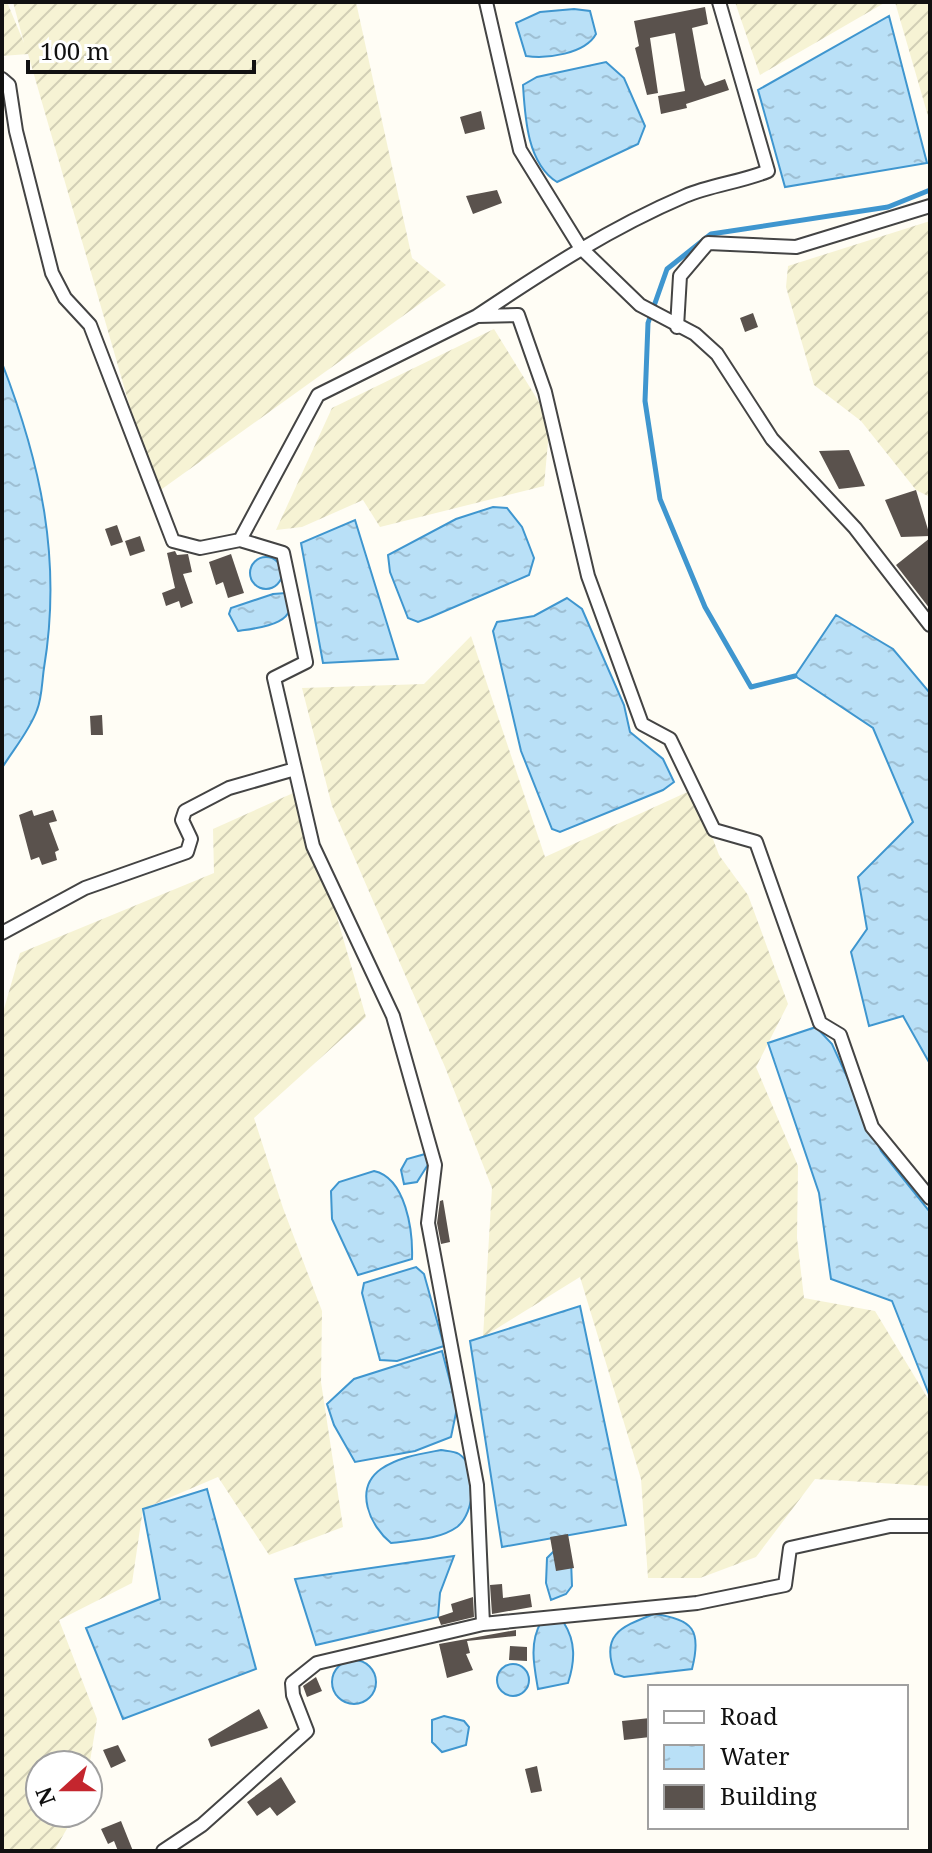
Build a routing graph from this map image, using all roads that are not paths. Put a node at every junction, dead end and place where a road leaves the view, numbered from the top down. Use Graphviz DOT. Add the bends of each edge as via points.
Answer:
graph roads {
  1 [pos="486,2"];
  2 [pos="719,2"];
  3 [pos="2,79"];
  4 [pos="930,206"];
  5 [pos="580,247"];
  6 [pos="477,316"];
  7 [pos="677,327"];
  8 [pos="240,540"];
  9 [pos="930,625"];
  10 [pos="295,769"];
  11 [pos="2,933"];
  12 [pos="930,1198"];
  13 [pos="930,1526"];
  14 [pos="483,1624"];
  15 [pos="163,1851"];
  1 -- 5 [label="street" via="520,150"];
  2 -- 5 [label="street" via="768,171 689,194"];
  3 -- 8 [label="street" via="9,85 52,273 65,298 90,325 173,541 200,548"];
  4 -- 7 [label="street" via="796,247 708,243 680,276"];
  5 -- 6 [label="street"];
  5 -- 7 [label="street" via="640,305"];
  6 -- 8 [label="street" via="318,395"];
  6 -- 12 [label="street" via="518,315 545,392 588,576 642,724 670,739 714,830 756,842 820,1023 840,1035 872,1127"];
  7 -- 9 [label="street" via="695,334 717,354 772,439 855,528"];
  8 -- 10 [label="street" via="283,553 298,611 306,662 274,678"];
  10 -- 11 [label="street" via="229,788 185,811 182,820 191,839 187,852 85,888"];
  10 -- 14 [label="street" via="313,846 393,1016 435,1165 428,1223 477,1485"];
  13 -- 14 [label="street" via="890,1526 790,1548 785,1585 697,1603"];
  14 -- 15 [label="street" via="317,1663 292,1683 307,1731 202,1825"];
}
